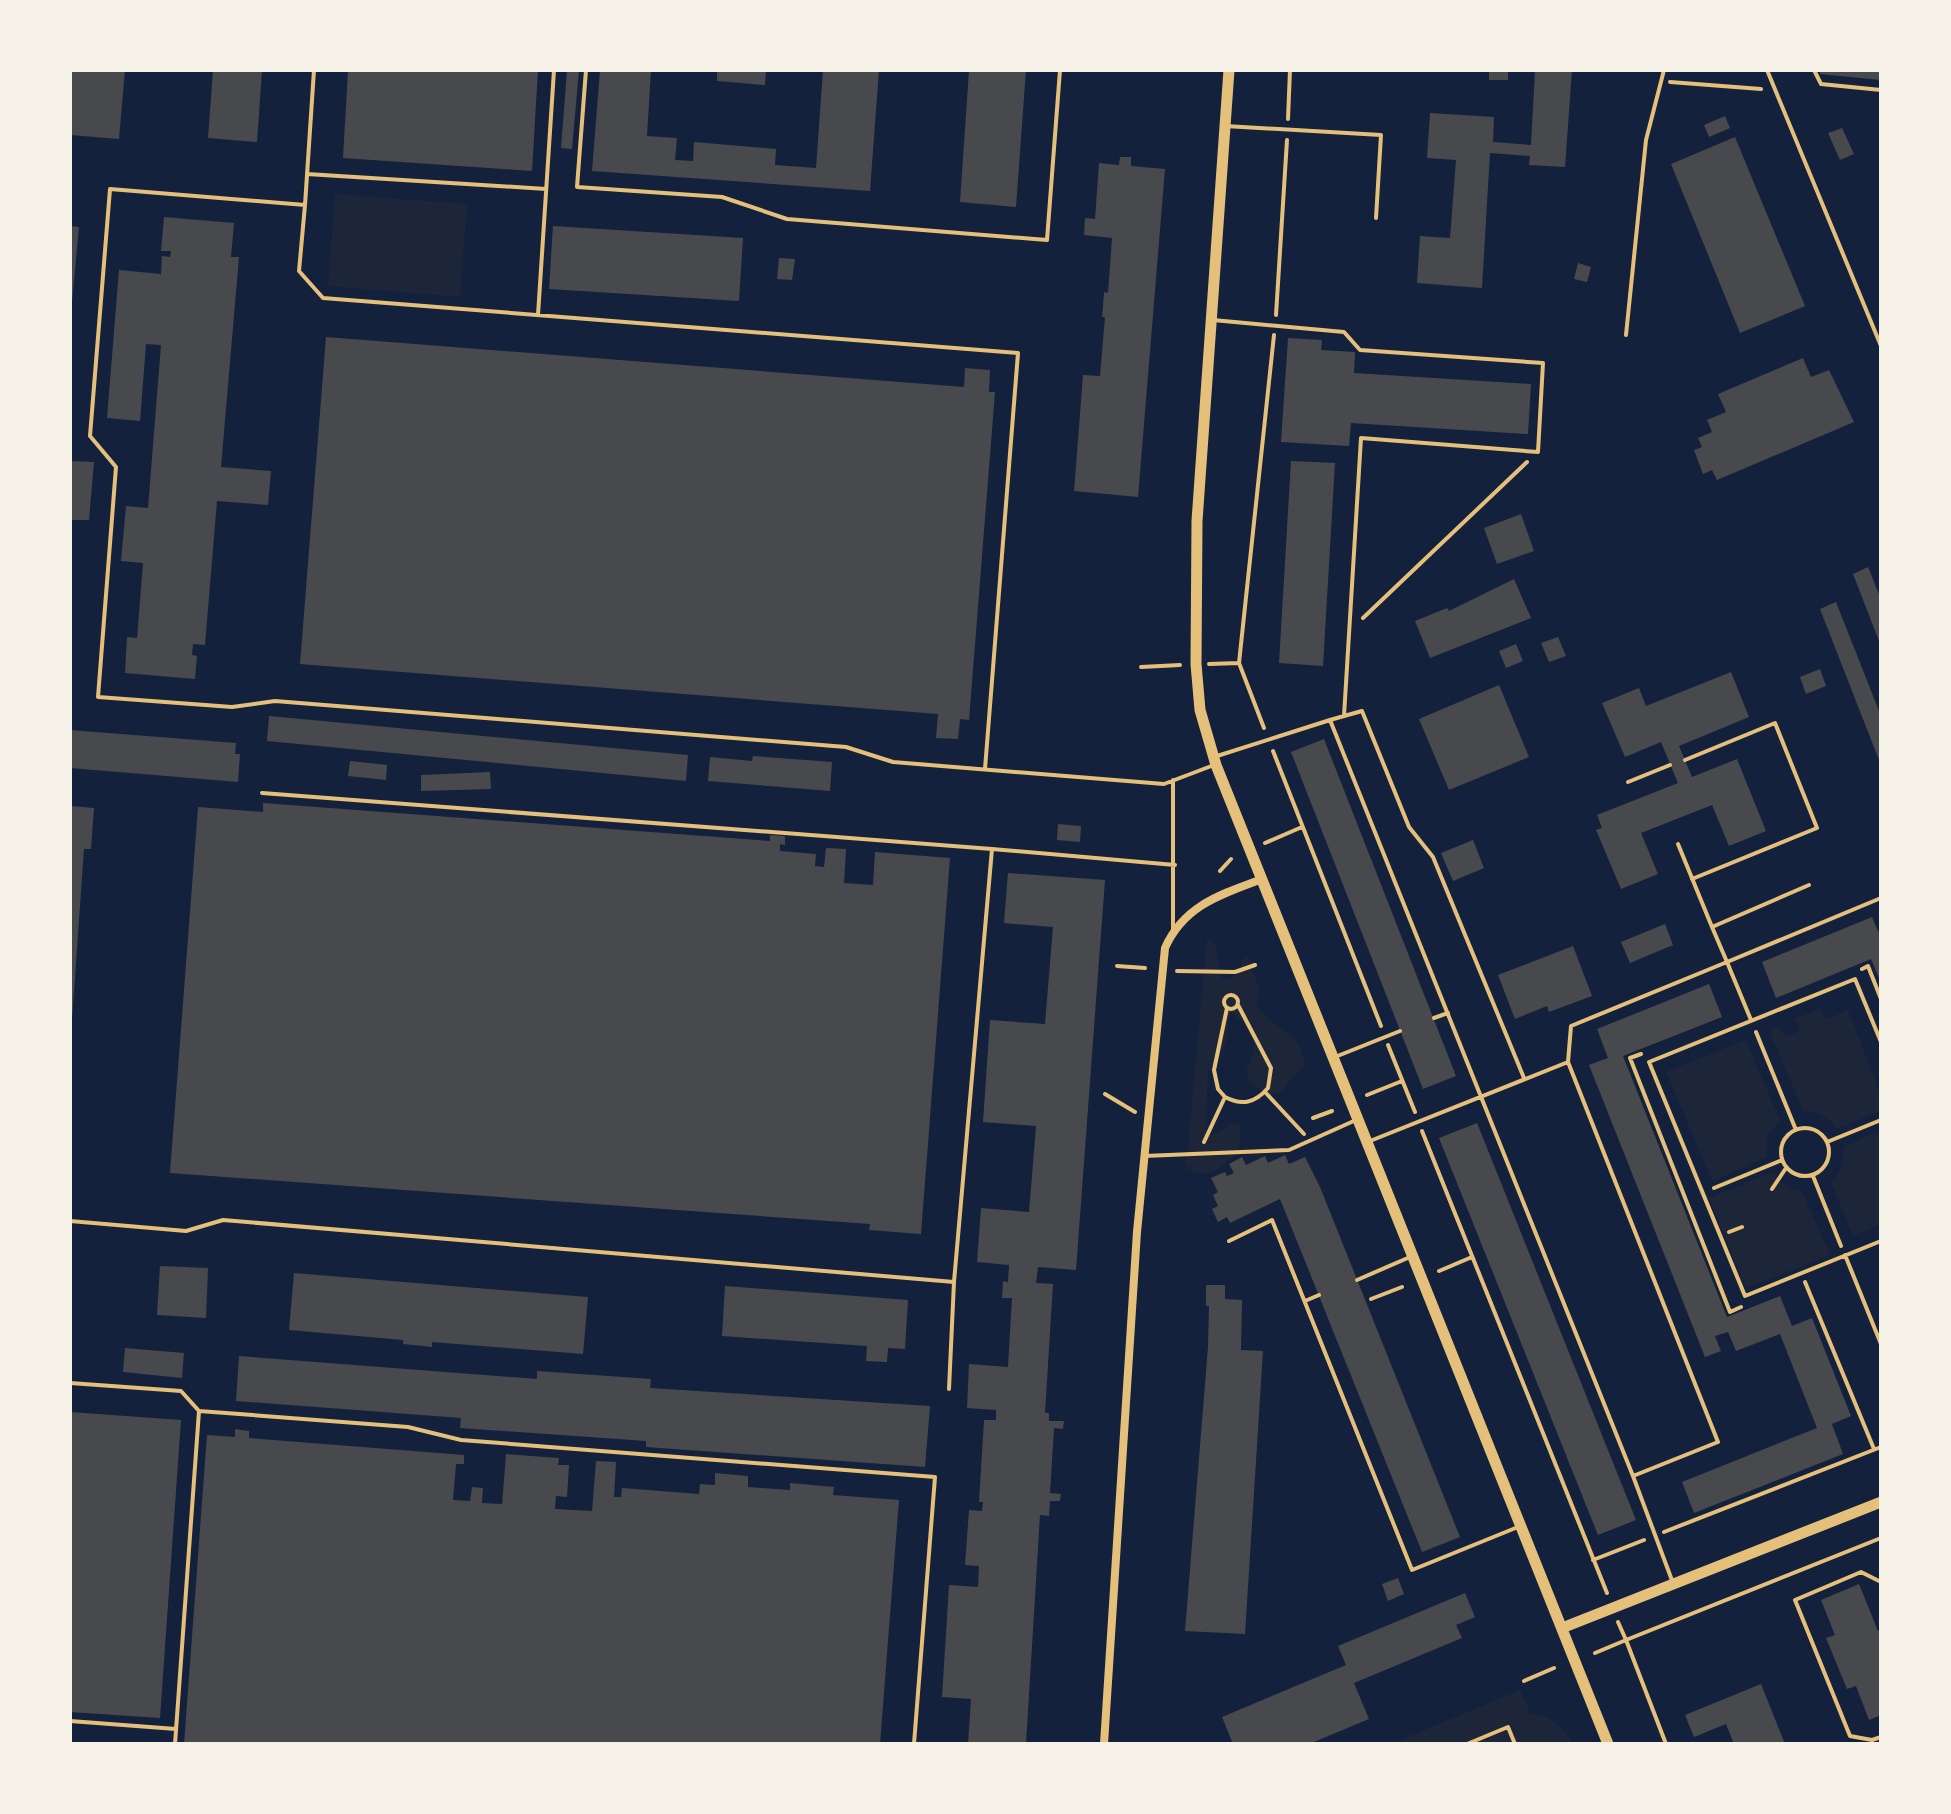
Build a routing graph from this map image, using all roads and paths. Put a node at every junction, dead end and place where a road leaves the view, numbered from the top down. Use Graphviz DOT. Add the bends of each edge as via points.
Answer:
graph roads {
  1 [pos="314,70"];
  2 [pos="554,70"];
  3 [pos="586,70"];
  4 [pos="1060,70"];
  5 [pos="1229,70"];
  6 [pos="1290,70"];
  7 [pos="1664,70"];
  8 [pos="1767,70"];
  9 [pos="1814,70"];
  10 [pos="1661,81"];
  11 [pos="1776,90"];
  12 [pos="1881,90"];
  13 [pos="1223,126"];
  14 [pos="1288,129"];
  15 [pos="307,174"];
  16 [pos="546,189"];
  17 [pos="305,205"];
  18 [pos="1376,218"];
  19 [pos="538,315"];
  20 [pos="1211,320"];
  21 [pos="1275,327"];
  22 [pos="1626,335"];
  23 [pos="1881,346"];
  24 [pos="1538,452"];
  25 [pos="1348,632"];
  26 [pos="1239,663"];
  27 [pos="1344,716"];
  28 [pos="1330,720"];
  29 [pos="1685,760"];
  30 [pos="1215,761"];
  31 [pos="1670,765"];
  32 [pos="985,769"];
  33 [pos="1173,780"];
  34 [pos="1628,782"];
  35 [pos="262,793"];
  36 [pos="1302,827"];
  37 [pos="1265,843"];
  38 [pos="1678,844"];
  39 [pos="992,849"];
  40 [pos="1231,859"];
  41 [pos="1175,865"];
  42 [pos="1220,871"];
  43 [pos="1262,879"];
  44 [pos="1692,879"];
  45 [pos="1809,885"];
  46 [pos="1881,898"];
  47 [pos="1712,927"];
  48 [pos="1173,930"];
  49 [pos="1727,962"];
  50 [pos="1255,965"];
  51 [pos="1117,966"];
  52 [pos="1145,968"];
  53 [pos="1175,971"];
  54 [pos="1238,1005"];
  55 [pos="1227,1008"];
  56 [pos="1448,1013"];
  57 [pos="1434,1018"];
  58 [pos="1751,1020"];
  59 [pos="1400,1031"];
  60 [pos="1881,1042"];
  61 [pos="1644,1053"];
  62 [pos="1333,1057"];
  63 [pos="1568,1062"];
  64 [pos="1524,1079"];
  65 [pos="1402,1081"];
  66 [pos="1265,1092"];
  67 [pos="1367,1095"];
  68 [pos="1481,1096"];
  69 [pos="1225,1097"];
  70 [pos="1332,1111"];
  71 [pos="1313,1118"];
  72 [pos="1358,1119"];
  73 [pos="1881,1120"];
  74 [pos="1796,1130"];
  75 [pos="1307,1142"];
  76 [pos="1368,1142"];
  77 [pos="1827,1142"];
  78 [pos="1198,1154"];
  79 [pos="1144,1156"];
  80 [pos="1782,1160"];
  81 [pos="1786,1168"];
  82 [pos="1813,1175"];
  83 [pos="1772,1189"];
  84 [pos="1703,1193"];
  85 [pos="70,1221"];
  86 [pos="1229,1241"];
  87 [pos="1881,1241"];
  88 [pos="1845,1255"];
  89 [pos="1413,1256"];
  90 [pos="1472,1257"];
  91 [pos="1439,1271"];
  92 [pos="1357,1280"];
  93 [pos="954,1282"];
  94 [pos="1402,1287"];
  95 [pos="1793,1287"];
  96 [pos="1319,1295"];
  97 [pos="1371,1299"];
  98 [pos="1305,1301"];
  99 [pos="1742,1307"];
  100 [pos="1881,1344"];
  101 [pos="70,1383"];
  102 [pos="949,1389"];
  103 [pos="199,1411"];
  104 [pos="1881,1447"];
  105 [pos="1874,1449"];
  106 [pos="1633,1476"];
  107 [pos="1881,1502"];
  108 [pos="1521,1526"];
  109 [pos="1655,1536"];
  110 [pos="1881,1538"];
  111 [pos="1593,1560"];
  112 [pos="1881,1582"];
  113 [pos="1674,1585"];
  114 [pos="1618,1622"];
  115 [pos="1562,1628"];
  116 [pos="1626,1640"];
  117 [pos="1595,1653"];
  118 [pos="1554,1668"];
  119 [pos="1524,1681"];
  120 [pos="70,1721"];
  121 [pos="176,1729"];
  122 [pos="1881,1737"];
  123 [pos="175,1744"];
  124 [pos="914,1744"];
  125 [pos="1104,1744"];
  126 [pos="1467,1744"];
  127 [pos="1515,1744"];
  128 [pos="1608,1744"];
  129 [pos="1666,1744"];
  1 -- 15 [label="lane"];
  2 -- 16 [label="lane"];
  3 -- 4 [label="lane" via="577,187 722,197 787,219 1047,240"];
  5 -- 13 [label="street"];
  6 -- 14 [label="path"];
  7 -- 10 [label="lane"];
  8 -- 11 [label="lane"];
  9 -- 12 [label="lane" via="1821,84"];
  10 -- 11 [label="path"];
  10 -- 22 [label="lane" via="1646,140"];
  11 -- 23 [label="lane"];
  13 -- 14 [label="lane"];
  13 -- 20 [label="street"];
  14 -- 18 [label="lane" via="1381,135"];
  14 -- 21 [label="path"];
  15 -- 16 [label="lane"];
  15 -- 17 [label="lane"];
  16 -- 19 [label="lane"];
  17 -- 19 [label="lane" via="299,271 323,298"];
  17 -- 32 [label="lane" via="110,189 90,436 116,467 98,697 232,707 275,701 846,747 893,762"];
  19 -- 32 [label="lane" via="1018,353"];
  20 -- 21 [label="lane"];
  20 -- 30 [label="street" via="1197,521 1196,664 1200,710"];
  21 -- 24 [label="lane" via="1344,332 1360,350 1543,363"];
  21 -- 26 [label="path"];
  24 -- 25 [label="path"];
  24 -- 25 [label="lane" via="1361,438"];
  25 -- 27 [label="lane"];
  27 -- 28 [label="lane"];
  27 -- 64 [label="lane" via="1362,711 1409,827 1433,857"];
  28 -- 30 [label="lane"];
  28 -- 56 [label="lane"];
  29 -- 44 [label="lane" via="1775,723 1817,828"];
  30 -- 33 [label="lane"];
  30 -- 43 [label="street"];
  31 -- 34 [label="lane"];
  32 -- 33 [label="lane" via="1164,784"];
  33 -- 41 [label="lane"];
  35 -- 39 [label="lane"];
  36 -- 37 [label="path"];
  38 -- 44 [label="lane"];
  39 -- 41 [label="lane"];
  39 -- 93 [label="lane"];
  40 -- 42 [label="path"];
  41 -- 48 [label="lane"];
  43 -- 48 [label="street" via="1197,908"];
  43 -- 62 [label="street"];
  44 -- 47 [label="lane"];
  45 -- 47 [label="lane"];
  46 -- 49 [label="lane"];
  47 -- 49 [label="lane"];
  48 -- 79 [label="street" via="1165,948"];
  49 -- 58 [label="lane"];
  49 -- 63 [label="lane" via="1571,1026"];
  50 -- 53 [label="path" via="1235,972"];
  51 -- 52 [label="path"];
  54 -- 55 [label="path"];
  54 -- 55 [label="path" via="1232,995 1224,999"];
  54 -- 66 [label="path" via="1271,1068"];
  55 -- 69 [label="path" via="1214,1070"];
  56 -- 57 [label="lane"];
  56 -- 68 [label="lane"];
  58 -- 60 [label="lane" via="1855,979"];
  58 -- 74 [label="path"];
  58 -- 84 [label="lane" via="1649,1062"];
  59 -- 62 [label="lane"];
  61 -- 99 [label="path" via="1630,1058 1730,1312"];
  62 -- 72 [label="street"];
  63 -- 64 [label="lane"];
  63 -- 106 [label="lane" via="1718,1442"];
  64 -- 68 [label="lane"];
  65 -- 67 [label="path"];
  66 -- 69 [label="path" via="1243,1103"];
  66 -- 75 [label="path" via="1303,1131"];
  68 -- 76 [label="lane"];
  68 -- 106 [label="lane"];
  69 -- 78 [label="path"];
  70 -- 71 [label="path"];
  72 -- 75 [label="lane"];
  72 -- 76 [label="street"];
  73 -- 77 [label="path"];
  74 -- 77 [label="path" via="1816,1130"];
  74 -- 80 [label="path" via="1782,1144"];
  75 -- 78 [label="lane" via="1289,1150"];
  76 -- 89 [label="street"];
  77 -- 82 [label="path" via="1827,1163"];
  78 -- 79 [label="lane"];
  79 -- 125 [label="street"];
  80 -- 81 [label="path"];
  80 -- 84 [label="path"];
  81 -- 82 [label="path" via="1800,1176"];
  81 -- 83 [label="path"];
  82 -- 88 [label="path"];
  84 -- 88 [label="lane" via="1745,1296"];
  85 -- 93 [label="lane" via="186,1231 223,1220"];
  86 -- 98 [label="lane" via="1272,1220"];
  87 -- 88 [label="lane"];
  88 -- 100 [label="lane"];
  89 -- 92 [label="lane"];
  89 -- 108 [label="street"];
  90 -- 91 [label="path"];
  93 -- 102 [label="lane"];
  94 -- 97 [label="path"];
  95 -- 105 [label="path" via="1806,1282"];
  96 -- 98 [label="lane"];
  98 -- 108 [label="lane" via="1412,1570"];
  101 -- 103 [label="lane" via="181,1391"];
  103 -- 121 [label="lane"];
  103 -- 124 [label="lane" via="408,1427 461,1440 935,1477"];
  104 -- 105 [label="path"];
  105 -- 109 [label="path"];
  106 -- 109 [label="lane"];
  107 -- 113 [label="street"];
  108 -- 115 [label="street"];
  109 -- 111 [label="path"];
  109 -- 113 [label="lane"];
  110 -- 116 [label="path"];
  112 -- 122 [label="lane" via="1861,1572 1795,1600 1850,1736"];
  113 -- 115 [label="street"];
  114 -- 116 [label="path"];
  115 -- 128 [label="street"];
  116 -- 117 [label="path"];
  116 -- 129 [label="path"];
  118 -- 119 [label="path"];
  120 -- 121 [label="lane"];
  121 -- 123 [label="lane"];
  126 -- 127 [label="path" via="1508,1727"];
}
